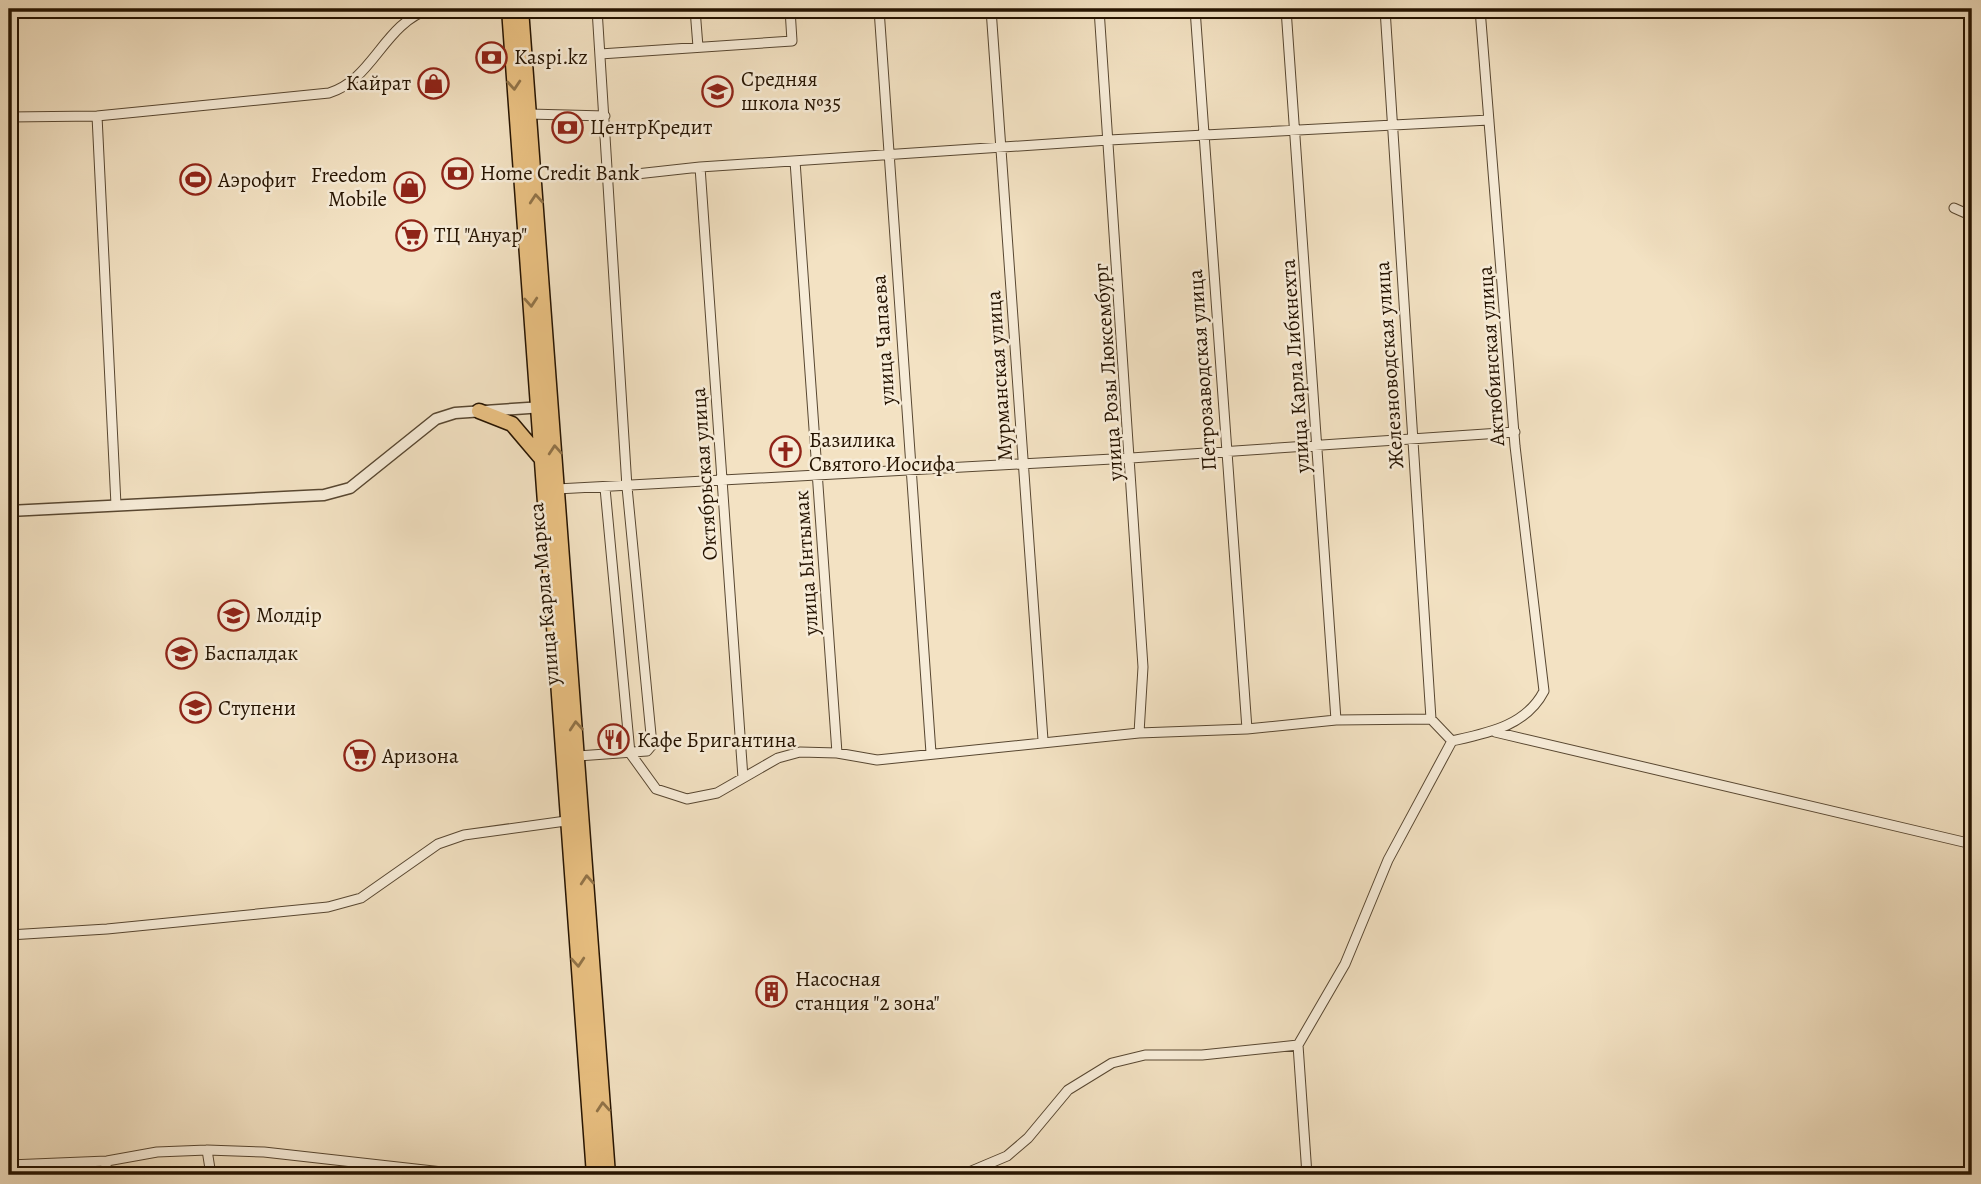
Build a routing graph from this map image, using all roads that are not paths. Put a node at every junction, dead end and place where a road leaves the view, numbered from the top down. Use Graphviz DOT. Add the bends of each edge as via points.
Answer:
graph roads {
  1 [pos="430,9"];
  2 [pos="509,9"];
  3 [pos="521,9"];
  4 [pos="597,9"];
  5 [pos="695,9"];
  6 [pos="790,9"];
  7 [pos="879,9"];
  8 [pos="991,9"];
  9 [pos="1100,9"];
  10 [pos="1195,9"];
  11 [pos="1286,9"];
  12 [pos="1385,9"];
  13 [pos="1480,9"];
  14 [pos="698,47"];
  15 [pos="600,54"];
  16 [pos="529,114"];
  17 [pos="97,116"];
  18 [pos="605,116"];
  19 [pos="9,117"];
  20 [pos="1489,120"];
  21 [pos="1392,126"];
  22 [pos="1295,132"];
  23 [pos="1203,137"];
  24 [pos="1109,140"];
  25 [pos="1000,149"];
  26 [pos="889,156"];
  27 [pos="795,161"];
  28 [pos="700,167"];
  29 [pos="609,177"];
  30 [pos="1954,208"];
  31 [pos="1972,216"];
  32 [pos="545,406"];
  33 [pos="479,411"];
  34 [pos="1515,432"];
  35 [pos="1411,441"];
  36 [pos="1318,446"];
  37 [pos="1225,452"];
  38 [pos="1131,458"];
  39 [pos="542,459"];
  40 [pos="1022,463"];
  41 [pos="909,470"];
  42 [pos="817,475"];
  43 [pos="723,481"];
  44 [pos="627,487"];
  45 [pos="605,488"];
  46 [pos="557,489"];
  47 [pos="116,505"];
  48 [pos="9,511"];
  49 [pos="1431,719"];
  50 [pos="1336,720"];
  51 [pos="1247,729"];
  52 [pos="1495,732"];
  53 [pos="1139,733"];
  54 [pos="1042,740"];
  55 [pos="1452,741"];
  56 [pos="629,752"];
  57 [pos="837,753"];
  58 [pos="932,753"];
  59 [pos="578,756"];
  60 [pos="743,778"];
  61 [pos="577,819"];
  62 [pos="1972,844"];
  63 [pos="9,935"];
  64 [pos="1298,1045"];
  65 [pos="207,1150"];
  66 [pos="107,1161"];
  67 [pos="9,1165"];
  68 [pos="104,1175"];
  69 [pos="211,1175"];
  70 [pos="469,1175"];
  71 [pos="594,1175"];
  72 [pos="608,1175"];
  73 [pos="962,1175"];
  74 [pos="1307,1175"];
  1 -- 17 [label="street" via="402,21 358,74 338,90 295,99"];
  2 -- 32 [label="main road, улица Карла Маркса, one-way"];
  3 -- 16 [label="main road, улица Карла Маркса"];
  4 -- 15 [label="street"];
  5 -- 14 [label="street"];
  6 -- 14 [label="street" via="792,41"];
  7 -- 26 [label="street, улица Чапаева"];
  8 -- 25 [label="street, Мурманская улица"];
  9 -- 24 [label="street, улица Розы Люксембург"];
  10 -- 23 [label="street, Петрозаводская улица"];
  11 -- 22 [label="street, улица Карла Либкнехта"];
  12 -- 21 [label="street, Железноводская улица"];
  13 -- 20 [label="street, Актюбинская улица"];
  14 -- 15 [label="street"];
  15 -- 18 [label="street"];
  16 -- 18 [label="street"];
  32 -- 16 [label="main road, улица Карла Маркса, one-way"];
  17 -- 19 [label="street"];
  17 -- 47 [label="street"];
  18 -- 29 [label="street"];
  20 -- 21 [label="street"];
  20 -- 34 [label="street, Актюбинская улица"];
  21 -- 22 [label="street"];
  21 -- 35 [label="street, Железноводская улица"];
  22 -- 23 [label="street"];
  22 -- 36 [label="street, улица Карла Либкнехта"];
  23 -- 24 [label="street"];
  23 -- 37 [label="street, Петрозаводская улица"];
  24 -- 25 [label="street"];
  24 -- 38 [label="street, улица Розы Люксембург"];
  25 -- 26 [label="street"];
  25 -- 40 [label="street, Мурманская улица"];
  26 -- 27 [label="street"];
  26 -- 41 [label="street, улица Чапаева"];
  27 -- 28 [label="street"];
  27 -- 42 [label="street, улица Ынтымак"];
  28 -- 29 [label="street"];
  28 -- 43 [label="street, Октябрьская улица"];
  29 -- 44 [label="street"];
  30 -- 31 [label="street"];
  32 -- 33 [label="street"];
  32 -- 39 [label="main road, улица Карла Маркса"];
  46 -- 32 [label="main road, улица Карла Маркса, one-way"];
  33 -- 39 [label="main road" via="512,424"];
  33 -- 47 [label="street" via="436,419 350,488 324,495"];
  34 -- 35 [label="street"];
  34 -- 52 [label="street, Актюбинская улица" via="1544,691 1533,710"];
  35 -- 36 [label="street"];
  35 -- 49 [label="street, Железноводская улица"];
  36 -- 37 [label="street"];
  36 -- 50 [label="street, улица Карла Либкнехта"];
  37 -- 38 [label="street"];
  37 -- 51 [label="street, Петрозаводская улица"];
  38 -- 40 [label="street"];
  38 -- 53 [label="street, улица Розы Люксембург" via="1143,667"];
  39 -- 61 [label="main road, улица Карла Маркса"];
  40 -- 41 [label="street"];
  40 -- 54 [label="street, Мурманская улица"];
  41 -- 42 [label="street"];
  41 -- 58 [label="street, улица Чапаева"];
  42 -- 43 [label="street"];
  42 -- 57 [label="street, улица Ынтымак"];
  43 -- 44 [label="street"];
  43 -- 60 [label="street, Октябрьская улица"];
  44 -- 45 [label="street"];
  44 -- 56 [label="street" via="652,745 647,751"];
  45 -- 46 [label="street"];
  45 -- 56 [label="street"];
  59 -- 46 [label="main road, улица Карла Маркса, one-way"];
  47 -- 48 [label="street"];
  49 -- 50 [label="street"];
  49 -- 55 [label="street"];
  50 -- 51 [label="street"];
  51 -- 53 [label="street"];
  52 -- 55 [label="street"];
  52 -- 62 [label="street"];
  53 -- 54 [label="street"];
  54 -- 58 [label="street"];
  55 -- 64 [label="street" via="1388,860 1345,964"];
  56 -- 59 [label="street"];
  56 -- 60 [label="street" via="656,789 687,799 717,793"];
  57 -- 58 [label="street" via="877,760"];
  57 -- 60 [label="street" via="800,752 778,758"];
  59 -- 61 [label="main road, улица Карла Маркса"];
  61 -- 63 [label="street" via="464,835 439,844 361,898 328,907"];
  61 -- 71 [label="main road, улица Карла Маркса, one-way"];
  72 -- 61 [label="main road, улица Карла Маркса, one-way"];
  64 -- 73 [label="street" via="1202,1055 1145,1055 1112,1063 1068,1090 1007,1156"];
  64 -- 74 [label="street"];
  65 -- 66 [label="street"];
  65 -- 69 [label="street"];
  65 -- 70 [label="street"];
  66 -- 67 [label="street"];
  66 -- 68 [label="street"];
}
